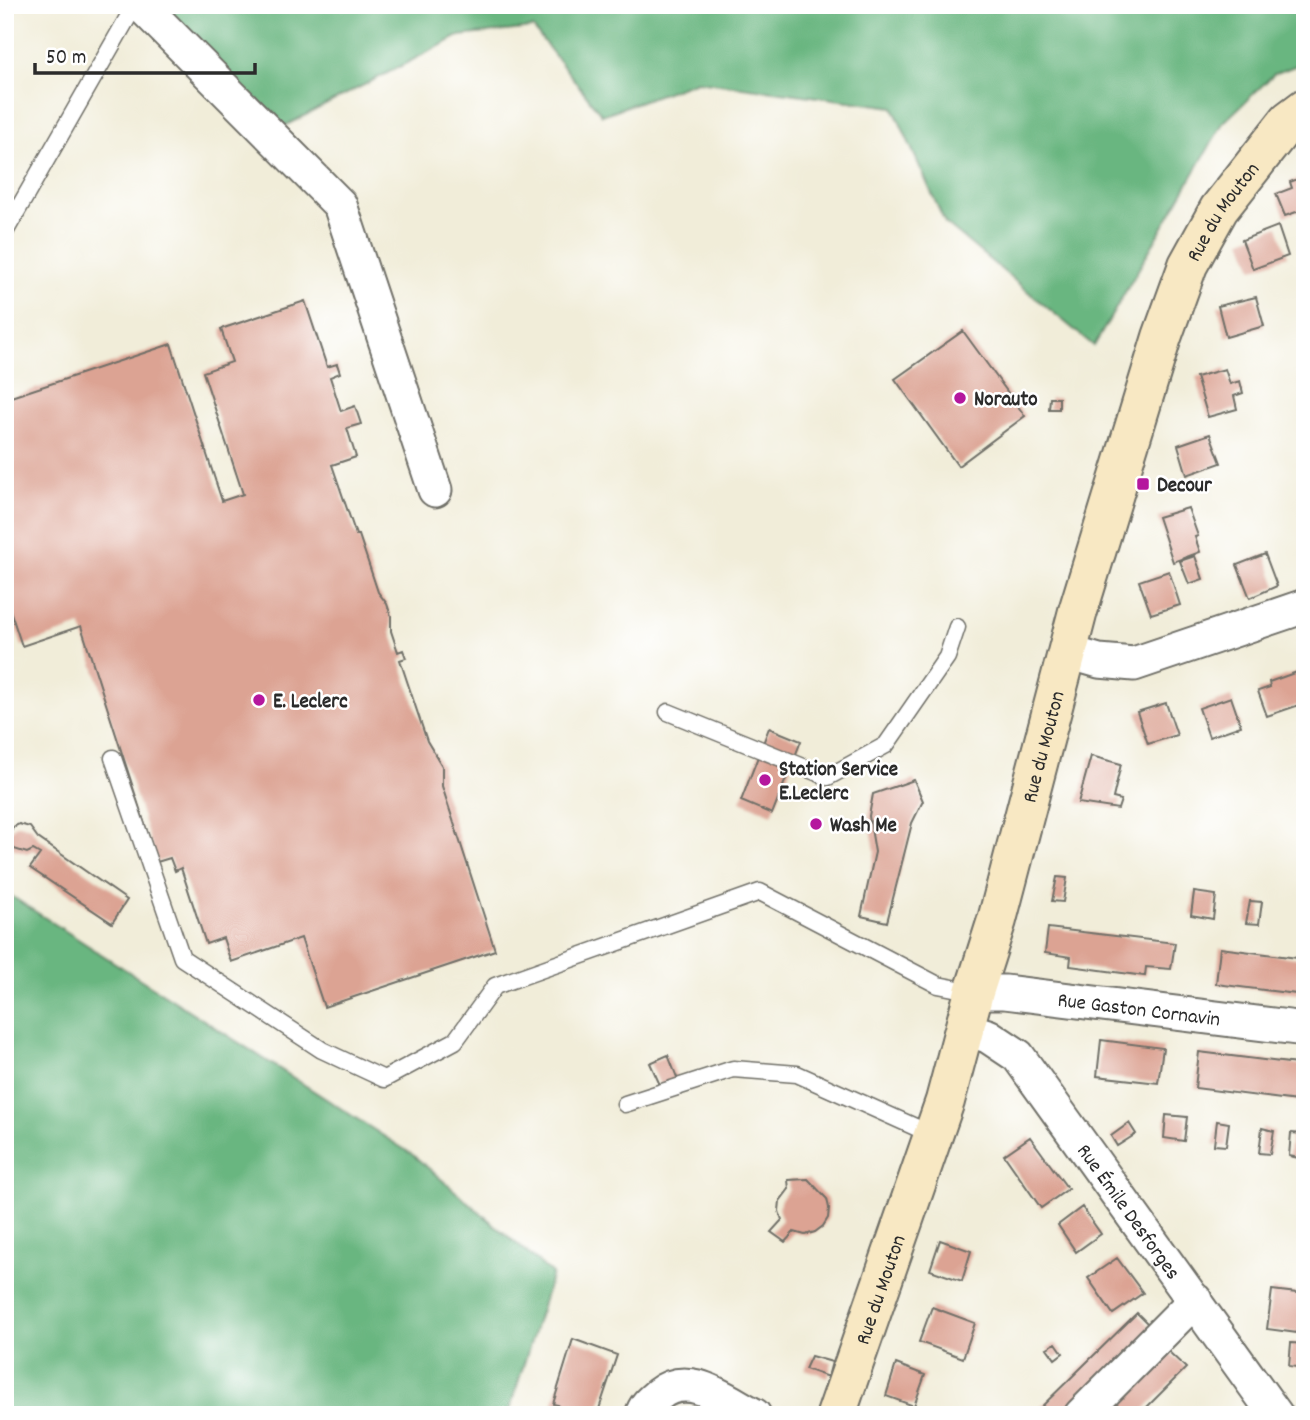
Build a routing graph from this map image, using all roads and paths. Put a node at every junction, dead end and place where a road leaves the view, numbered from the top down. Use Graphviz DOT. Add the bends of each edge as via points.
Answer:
graph roads {
  1 [pos="135,5"];
  2 [pos="141,5"];
  3 [pos="1305,107"];
  4 [pos="5,232"];
  5 [pos="435,490"];
  6 [pos="1305,606"];
  7 [pos="957,627"];
  8 [pos="1068,652"];
  9 [pos="668,712"];
  10 [pos="113,758"];
  11 [pos="974,992"];
  12 [pos="964,1029"];
  13 [pos="1305,1029"];
  14 [pos="625,1104"];
  15 [pos="933,1135"];
  16 [pos="1195,1300"];
  17 [pos="642,1415"];
  18 [pos="754,1415"];
  19 [pos="836,1415"];
  20 [pos="1081,1415"];
  21 [pos="1276,1415"];
  1 -- 4 [label="lane"];
  2 -- 5 [label="street" via="340,205"];
  3 -- 8 [label="street, Rue du Mouton" via="1289,120 1219,209 1188,265 1158,349"];
  6 -- 8 [label="street" via="1134,664"];
  7 -- 9 [label="lane" via="947,657 886,745 828,778"];
  8 -- 11 [label="street, Rue du Mouton"];
  10 -- 11 [label="lane" via="182,958 322,1050 384,1079 455,1041 495,986 760,892 938,985"];
  11 -- 12 [label="street, Rue du Mouton"];
  11 -- 13 [label="street, Rue Gaston Cornavin"];
  12 -- 15 [label="street, Rue du Mouton"];
  12 -- 16 [label="street, Rue Émile Desforges" via="988,1037 1018,1056"];
  14 -- 15 [label="lane" via="733,1069 797,1074"];
  15 -- 19 [label="street, Rue du Mouton"];
  16 -- 20 [label="street"];
  16 -- 21 [label="street, Rue Émile Desforges"];
  17 -- 18 [label="street" via="645,1406 668,1387 696,1384"];
}
